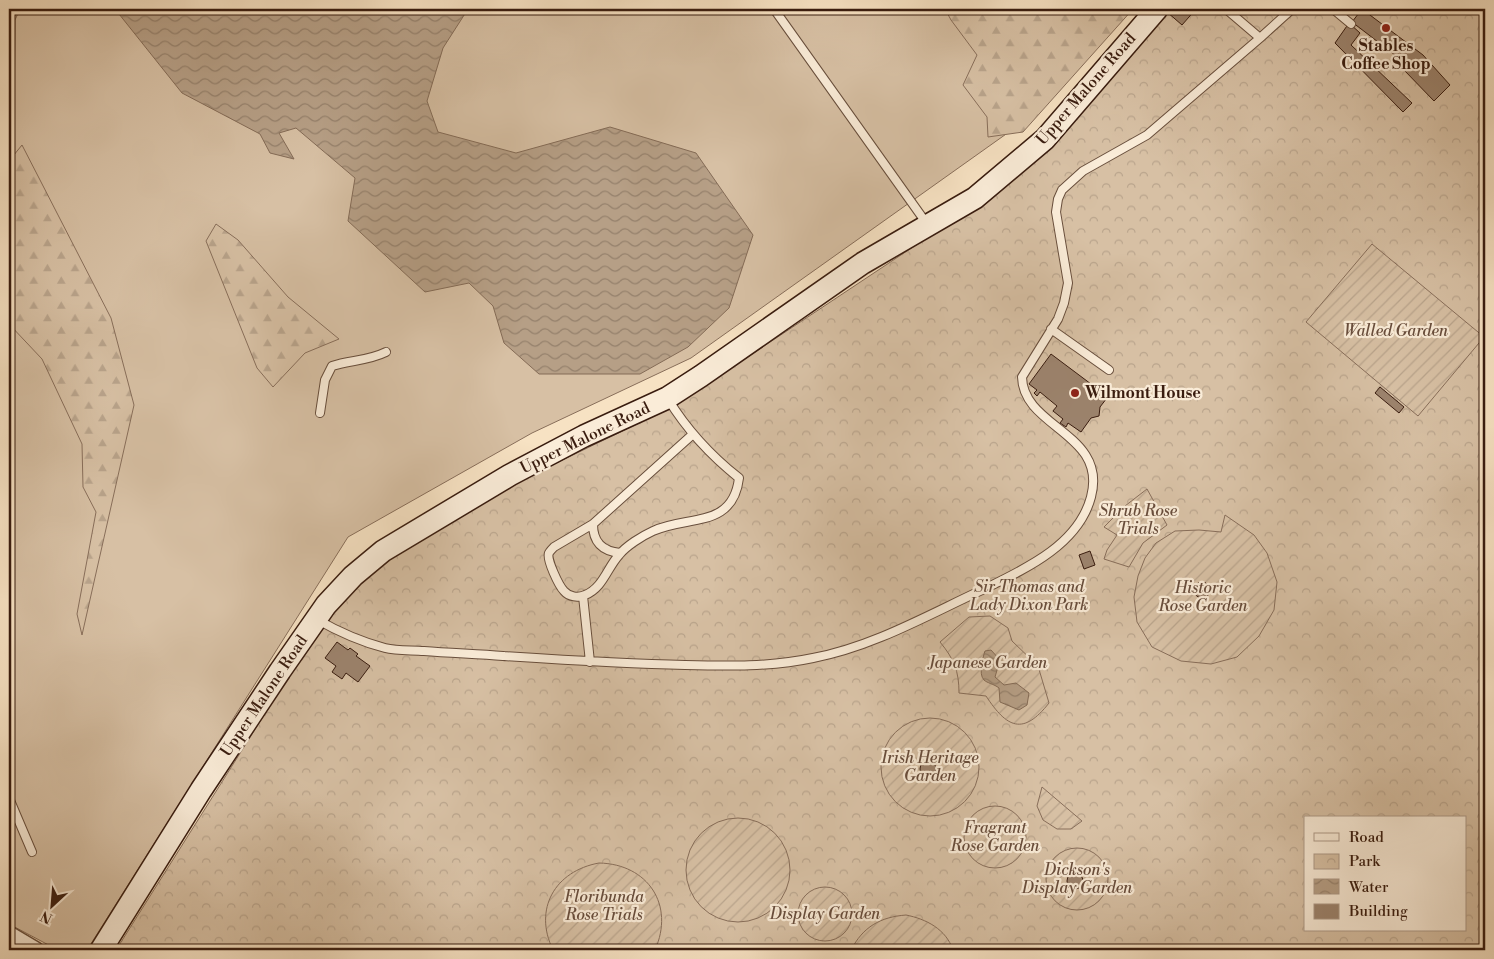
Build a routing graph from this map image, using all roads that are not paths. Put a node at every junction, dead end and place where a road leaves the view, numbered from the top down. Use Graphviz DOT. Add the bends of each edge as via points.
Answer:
graph roads {
  1 [pos="774,9"];
  2 [pos="1157,9"];
  3 [pos="1226,9"];
  4 [pos="1292,9"];
  5 [pos="1333,9"];
  6 [pos="1351,24"];
  7 [pos="1260,38"];
  8 [pos="928,225"];
  9 [pos="1052,329"];
  10 [pos="386,352"];
  11 [pos="1109,370"];
  12 [pos="667,398"];
  13 [pos="320,412"];
  14 [pos="692,435"];
  15 [pos="593,524"];
  16 [pos="620,553"];
  17 [pos="583,596"];
  18 [pos="316,619"];
  19 [pos="590,662"];
  20 [pos="9,798"];
  21 [pos="32,852"];
  22 [pos="9,934"];
  23 [pos="36,950"];
  24 [pos="101,950"];
  1 -- 8 [label="lane"];
  2 -- 8 [label="main road, Upper Malone Road" via="1045,139 975,198"];
  3 -- 7 [label="lane"];
  4 -- 7 [label="lane"];
  5 -- 6 [label="lane"];
  7 -- 9 [label="lane" via="1147,135 1083,171 1062,190 1056,212 1068,283 1064,303"];
  8 -- 12 [label="main road, Upper Malone Road" via="863,263"];
  9 -- 11 [label="lane"];
  9 -- 19 [label="lane" via="1022,377 1022,387 1032,404 1080,446 1090,463 1093,482 1091,498 1083,516 1059,546 1000,581 882,636 815,658 735,666"];
  10 -- 13 [label="lane" via="372,359 346,361 332,366 325,380"];
  12 -- 14 [label="lane"];
  12 -- 18 [label="main road, Upper Malone Road" via="510,475 383,551 352,576"];
  14 -- 15 [label="lane"];
  14 -- 16 [label="lane" via="739,478 733,499 721,512 652,531"];
  15 -- 16 [label="lane" via="593,534 599,546"];
  15 -- 17 [label="lane" via="554,547 548,560 564,591 572,596"];
  16 -- 17 [label="lane" via="594,590"];
  17 -- 19 [label="lane"];
  18 -- 19 [label="lane" via="391,649"];
  18 -- 24 [label="main road, Upper Malone Road"];
  20 -- 21 [label="lane"];
  22 -- 23 [label="street"];
}
